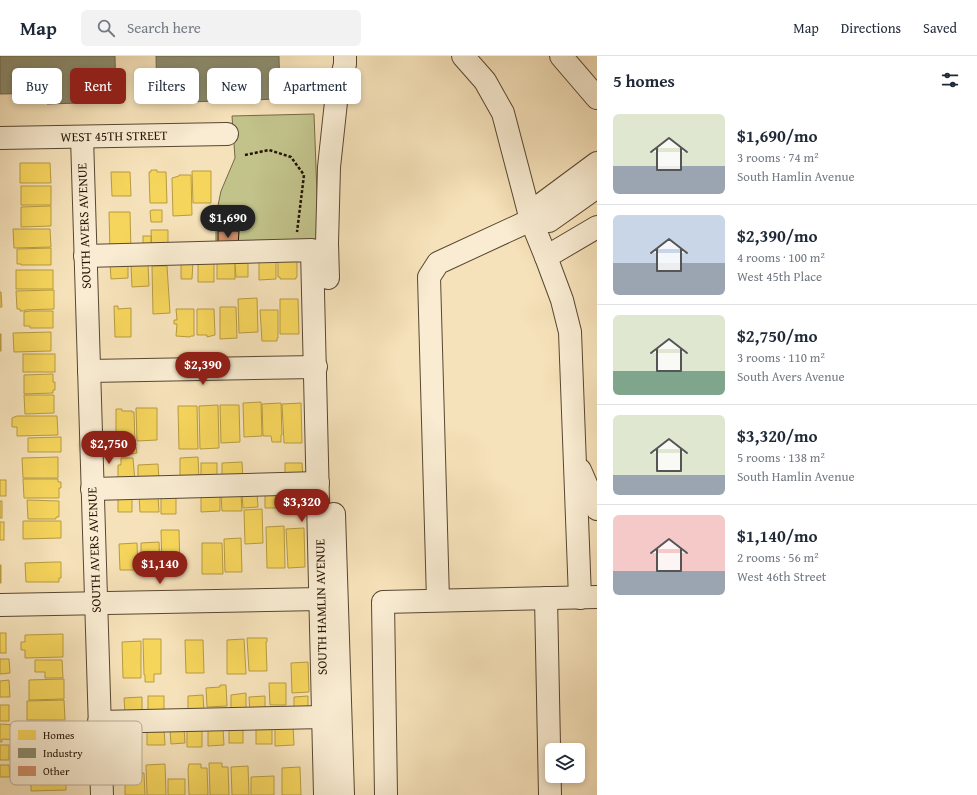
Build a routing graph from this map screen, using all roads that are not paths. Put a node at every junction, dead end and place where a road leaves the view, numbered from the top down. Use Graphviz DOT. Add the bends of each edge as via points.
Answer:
graph roads {
  1 [pos="345,56"];
  2 [pos="463,56"];
  3 [pos="561,56"];
  4 [pos="597,98"];
  5 [pos="227,134"];
  6 [pos="82,137"];
  7 [pos="0,138"];
  8 [pos="597,163"];
  9 [pos="597,186"];
  10 [pos="531,220"];
  11 [pos="597,227"];
  12 [pos="85,256"];
  13 [pos="546,257"];
  14 [pos="316,367"];
  15 [pos="89,371"];
  16 [pos="575,458"];
  17 [pos="318,483"];
  18 [pos="92,489"];
  19 [pos="597,509"];
  20 [pos="588,597"];
  21 [pos="546,598"];
  22 [pos="321,599"];
  23 [pos="438,600"];
  24 [pos="96,603"];
  25 [pos="0,604"];
  26 [pos="323,716"];
  27 [pos="100,721"];
  28 [pos="137,721"];
  29 [pos="102,785"];
  30 [pos="102,795"];
  31 [pos="325,795"];
  32 [pos="343,795"];
  33 [pos="386,795"];
  34 [pos="550,795"];
  1 -- 32 [label="street" via="336,102 329,167 327,243"];
  2 -- 10 [label="street" via="485,81 503,113"];
  3 -- 4 [label="street"];
  5 -- 6 [label="street, WEST 45TH STREET"];
  6 -- 7 [label="street, WEST 45TH STREET"];
  6 -- 12 [label="street, SOUTH AVERS AVENUE"];
  8 -- 10 [label="street" via="539,206"];
  9 -- 10 [label="street" via="549,221"];
  10 -- 13 [label="street"];
  10 -- 23 [label="street" via="438,263 429,277"];
  11 -- 13 [label="street"];
  12 -- 14 [label="street, SOUTH HAMLIN AVENUE" via="304,251"];
  12 -- 15 [label="street, SOUTH AVERS AVENUE"];
  13 -- 16 [label="street" via="562,300 570,332"];
  14 -- 15 [label="street"];
  14 -- 17 [label="street, SOUTH HAMLIN AVENUE"];
  15 -- 18 [label="street, SOUTH AVERS AVENUE"];
  16 -- 19 [label="street"];
  16 -- 20 [label="street"];
  17 -- 18 [label="street"];
  17 -- 22 [label="street, SOUTH HAMLIN AVENUE"];
  18 -- 24 [label="street, SOUTH AVERS AVENUE"];
  20 -- 21 [label="street"];
  21 -- 23 [label="street"];
  21 -- 34 [label="street"];
  22 -- 24 [label="street"];
  22 -- 26 [label="street, SOUTH HAMLIN AVENUE"];
  23 -- 33 [label="street" via="383,602"];
  24 -- 25 [label="street"];
  24 -- 27 [label="street, SOUTH AVERS AVENUE"];
  26 -- 28 [label="street"];
  26 -- 31 [label="street, SOUTH HAMLIN AVENUE"];
  29 -- 30 [label="street, SOUTH AVERS AVENUE"];
}
